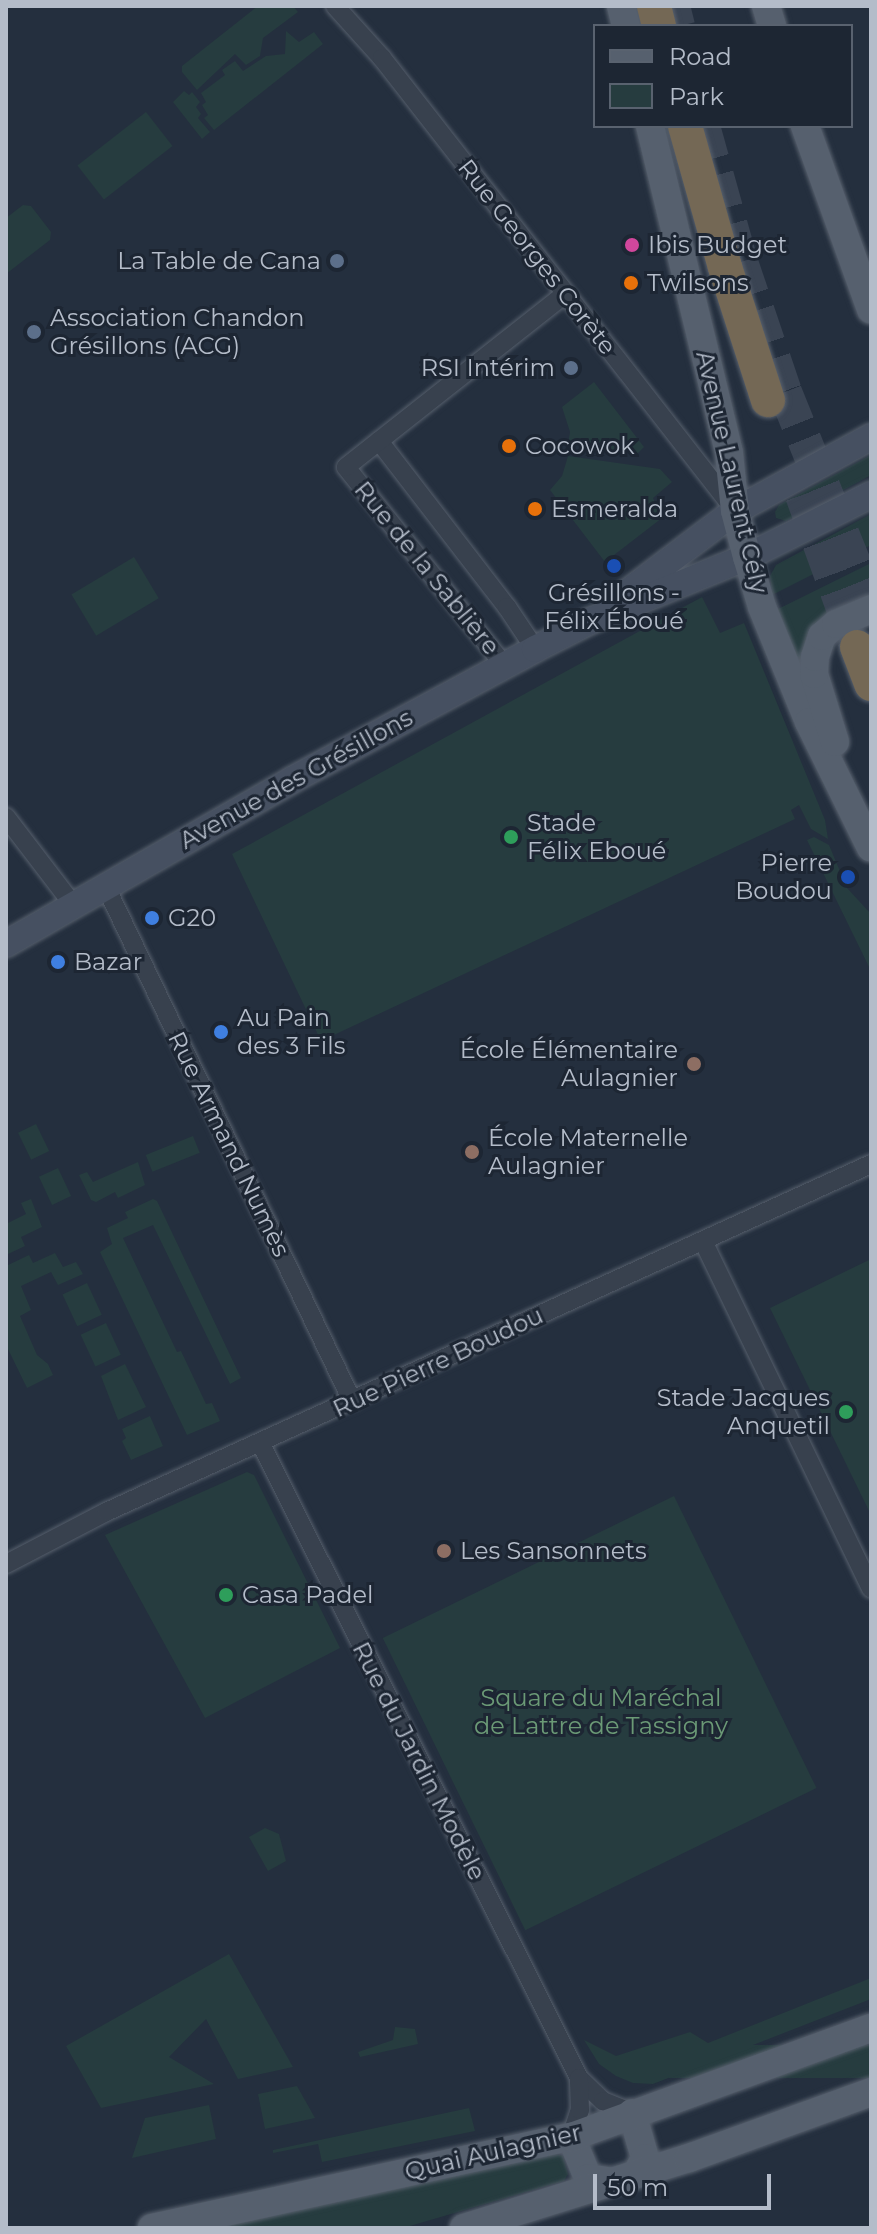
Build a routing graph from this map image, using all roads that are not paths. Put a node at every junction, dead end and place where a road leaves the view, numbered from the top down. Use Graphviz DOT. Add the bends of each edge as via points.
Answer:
graph roads {
  1 [pos="335,6"];
  2 [pos="650,128"];
  3 [pos="686,128"];
  4 [pos="806,128"];
  5 [pos="565,294"];
  6 [pos="871,309"];
  7 [pos="768,400"];
  8 [pos="871,437"];
  9 [pos="379,441"];
  10 [pos="871,495"];
  11 [pos="735,511"];
  12 [pos="747,557"];
  13 [pos="871,609"];
  14 [pos="590,621"];
  15 [pos="865,647"];
  16 [pos="535,649"];
  17 [pos="504,665"];
  18 [pos="871,684"];
  19 [pos="6,817"];
  20 [pos="859,822"];
  21 [pos="871,848"];
  22 [pos="106,887"];
  23 [pos="74,906"];
  24 [pos="6,944"];
  25 [pos="871,1164"];
  26 [pos="703,1241"];
  27 [pos="352,1401"];
  28 [pos="261,1444"];
  29 [pos="6,1564"];
  30 [pos="871,1589"];
  31 [pos="871,2028"];
  32 [pos="579,2078"];
  33 [pos="871,2092"];
  34 [pos="632,2113"];
  35 [pos="571,2137"];
  36 [pos="624,2178"];
  37 [pos="152,2228"];
  38 [pos="464,2228"];
  1 -- 5 [label="street, Rue Georges Corète" via="382,58"];
  2 -- 11 [label="main road, Avenue Laurent Cély" via="729,453"];
  3 -- 7 [label="highway"];
  4 -- 6 [label="main road"];
  5 -- 9 [label="street, Rue de la Sablière"];
  5 -- 11 [label="street, Rue Georges Corète"];
  8 -- 11 [label="main road, Avenue des Grésillons"];
  9 -- 16 [label="street, Rue de la Sablière"];
  9 -- 17 [label="street, Rue de la Sablière" via="346,467"];
  10 -- 12 [label="main road, Avenue des Grésillons"];
  11 -- 12 [label="main road, Avenue Laurent Cély"];
  11 -- 14 [label="main road, Avenue des Grésillons"];
  12 -- 14 [label="main road, Avenue des Grésillons"];
  12 -- 20 [label="main road, Avenue Laurent Cély" via="809,722"];
  13 -- 20 [label="main road" via="822,636 814,674"];
  14 -- 16 [label="main road, Avenue des Grésillons"];
  15 -- 18 [label="highway"];
  16 -- 17 [label="main road, Avenue des Grésillons"];
  17 -- 22 [label="main road, Avenue des Grésillons"];
  19 -- 23 [label="street"];
  20 -- 21 [label="main road, Avenue Laurent Cély"];
  22 -- 23 [label="main road, Avenue des Grésillons"];
  22 -- 27 [label="street, Rue Armand Numès"];
  23 -- 24 [label="main road, Avenue des Grésillons"];
  25 -- 26 [label="street, Rue Pierre Boudou"];
  26 -- 27 [label="street, Rue Pierre Boudou"];
  26 -- 30 [label="street"];
  27 -- 28 [label="street, Rue Pierre Boudou"];
  28 -- 29 [label="street, Rue Pierre Boudou" via="106,1512"];
  28 -- 32 [label="street, Rue du Jardin Modèle"];
  31 -- 34 [label="main road, Quai Aulagnier"];
  32 -- 34 [label="street, Rue du Jardin Modèle" via="603,2101"];
  32 -- 35 [label="street, Rue du Jardin Modèle" via="580,2110"];
  33 -- 36 [label="main road"];
  34 -- 35 [label="main road, Quai Aulagnier"];
  34 -- 36 [label="main road" via="645,2158"];
  35 -- 36 [label="main road" via="585,2176 597,2182"];
  35 -- 37 [label="main road, Quai Aulagnier"];
  36 -- 38 [label="main road"];
}
